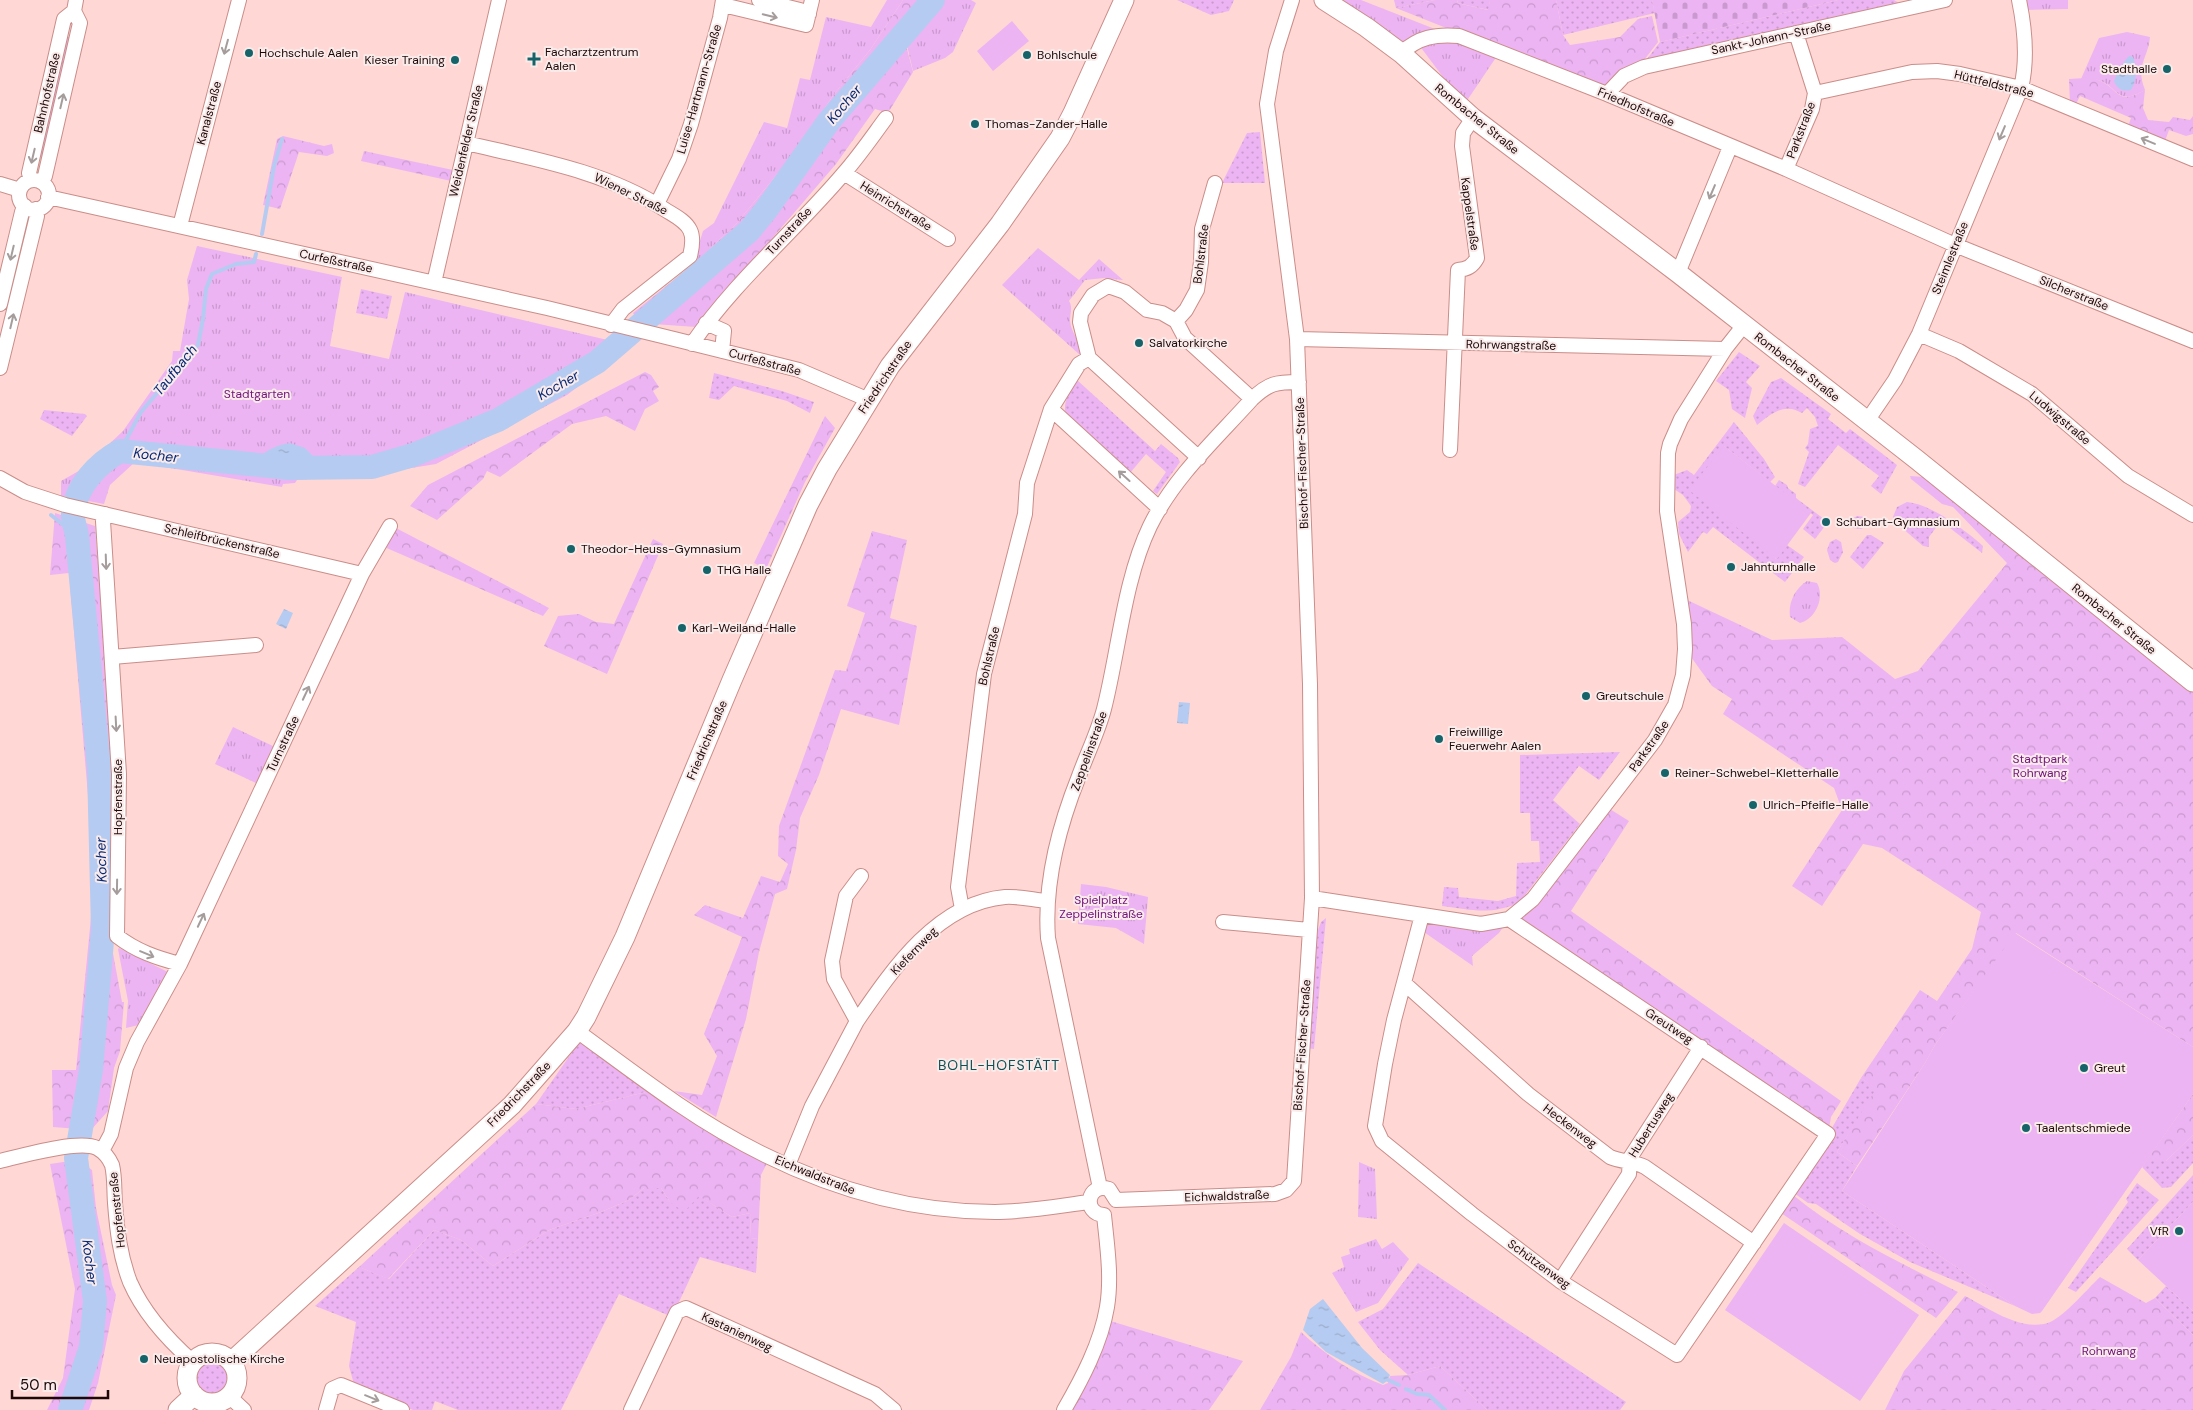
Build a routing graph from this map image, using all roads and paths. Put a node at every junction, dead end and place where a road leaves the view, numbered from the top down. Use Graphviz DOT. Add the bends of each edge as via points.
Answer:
graph roads {
  1 [pos="239,0"];
  2 [pos="499,0"];
  3 [pos="759,0"];
  4 [pos="812,0"];
  5 [pos="1111,0"];
  6 [pos="1124,0"];
  7 [pos="1292,0"];
  8 [pos="1324,0"];
  9 [pos="1945,0"];
  10 [pos="2019,0"];
  11 [pos="723,2"];
  12 [pos="75,5"];
  13 [pos="809,14"];
  14 [pos="1796,33"];
  15 [pos="1100,50"];
  16 [pos="1401,53"];
  17 [pos="2021,88"];
  18 [pos="1815,93"];
  19 [pos="1607,94"];
  20 [pos="886,118"];
  21 [pos="1473,118"];
  22 [pos="466,143"];
  23 [pos="1730,147"];
  24 [pos="2193,159"];
  25 [pos="1786,169"];
  26 [pos="844,173"];
  27 [pos="36,181"];
  28 [pos="1215,183"];
  29 [pos="0,184"];
  30 [pos="20,190"];
  31 [pos="48,197"];
  32 [pos="657,204"];
  33 [pos="31,208"];
  34 [pos="180,226"];
  35 [pos="948,239"];
  36 [pos="1955,244"];
  37 [pos="1678,273"];
  38 [pos="434,283"];
  39 [pos="0,304"];
  40 [pos="1176,322"];
  41 [pos="706,323"];
  42 [pos="1744,325"];
  43 [pos="616,326"];
  44 [pos="1919,334"];
  45 [pos="1297,338"];
  46 [pos="2193,342"];
  47 [pos="692,344"];
  48 [pos="1453,344"];
  49 [pos="1725,349"];
  50 [pos="722,351"];
  51 [pos="1089,358"];
  52 [pos="0,368"];
  53 [pos="1299,382"];
  54 [pos="1252,399"];
  55 [pos="869,400"];
  56 [pos="1051,409"];
  57 [pos="1867,421"];
  58 [pos="1450,450"];
  59 [pos="1199,458"];
  60 [pos="0,478"];
  61 [pos="1160,509"];
  62 [pos="105,514"];
  63 [pos="2193,515"];
  64 [pos="390,526"];
  65 [pos="362,574"];
  66 [pos="256,645"];
  67 [pos="112,657"];
  68 [pos="2193,682"];
  69 [pos="861,876"];
  70 [pos="1312,898"];
  71 [pos="1047,901"];
  72 [pos="962,909"];
  73 [pos="1422,915"];
  74 [pos="1509,919"];
  75 [pos="1223,922"];
  76 [pos="1309,930"];
  77 [pos="180,964"];
  78 [pos="1404,983"];
  79 [pos="857,1021"];
  80 [pos="577,1031"];
  81 [pos="1701,1047"];
  82 [pos="1828,1134"];
  83 [pos="102,1151"];
  84 [pos="1296,1159"];
  85 [pos="0,1161"];
  86 [pos="1629,1162"];
  87 [pos="788,1166"];
  88 [pos="1100,1188"];
  89 [pos="1116,1200"];
  90 [pos="1089,1202"];
  91 [pos="1104,1215"];
  92 [pos="1754,1243"];
  93 [pos="1560,1281"];
  94 [pos="193,1362"];
  95 [pos="231,1362"];
  96 [pos="194,1395"];
  97 [pos="229,1396"];
  98 [pos="178,1410"];
  99 [pos="244,1410"];
  100 [pos="326,1410"];
  101 [pos="402,1410"];
  102 [pos="631,1410"];
  103 [pos="894,1410"];
  104 [pos="1064,1410"];
  1 -- 34 [label="street, Kanalstraße, one-way"];
  2 -- 22 [label="street, Weidenfelder Straße"];
  3 -- 13 [label="street"];
  4 -- 13 [label="street"];
  5 -- 15 [label="main road, Friedrichstraße"];
  6 -- 15 [label="main road, Friedrichstraße"];
  7 -- 45 [label="street, Bischof-Fischer-Straße" via="1276,51 1268,104"];
  8 -- 16 [label="main road"];
  9 -- 14 [label="street, Sankt-Johann-Straße"];
  10 -- 17 [label="street, Steimlestraße" via="2026,47"];
  11 -- 13 [label="street, one-way" via="806,25"];
  11 -- 32 [label="street, Luise-Hartmann-Straße" via="691,124 679,159"];
  12 -- 27 [label="street, Bahnhofstraße" via="64,19 29,173"];
  14 -- 18 [label="street, Parkstraße"];
  14 -- 19 [label="street, Sankt-Johann-Straße" via="1644,66 1624,76"];
  15 -- 55 [label="main road, Friedrichstraße" via="1074,114 1060,138 1000,224 890,366"];
  16 -- 19 [label="street, Friedhofstraße" via="1427,37 1441,34 1459,36"];
  16 -- 21 [label="main road, Rombacher Straße"];
  17 -- 18 [label="street, Hüttfeldstraße" via="1937,71 1912,72"];
  24 -- 17 [label="street, Hüttfeldstraße, one-way"];
  17 -- 36 [label="street, Steimlestraße, one-way"];
  18 -- 25 [label="street, Parkstraße" via="1812,108"];
  19 -- 23 [label="street, Friedhofstraße"];
  20 -- 26 [label="street, Turnstraße"];
  21 -- 37 [label="main road, Rombacher Straße"];
  21 -- 48 [label="street, Kappelstraße" via="1463,133 1462,146 1476,258 1474,265 1458,270"];
  22 -- 32 [label="street, Wiener Straße" via="587,173"];
  22 -- 38 [label="street, Weidenfelder Straße"];
  23 -- 25 [label="street, Friedhofstraße"];
  23 -- 37 [label="street, one-way"];
  25 -- 36 [label="street, Friedhofstraße"];
  26 -- 35 [label="street, Heinrichstraße"];
  26 -- 41 [label="street, Turnstraße"];
  27 -- 30 [label="street" via="24,184"];
  27 -- 31 [label="street, Bahnhofstraße" via="48,188"];
  28 -- 40 [label="street, Bohlstraße" via="1202,229 1197,290"];
  29 -- 30 [label="street"];
  30 -- 33 [label="street" via="20,199"];
  31 -- 33 [label="street" via="45,204"];
  31 -- 34 [label="street, Curfeßstraße"];
  32 -- 43 [label="street, Wiener Straße" via="682,220 691,231 693,245 690,256 623,309"];
  33 -- 39 [label="street, one-way" via="22,212"];
  52 -- 33 [label="street, one-way" via="34,225"];
  34 -- 38 [label="street, Curfeßstraße"];
  36 -- 44 [label="street, Steimlestraße"];
  36 -- 46 [label="street, Silcherstraße"];
  37 -- 42 [label="main road, Rombacher Straße"];
  38 -- 43 [label="street, Curfeßstraße"];
  40 -- 51 [label="street" via="1162,313 1147,310 1125,292 1108,286 1093,295 1081,313 1080,322"];
  40 -- 54 [label="street" via="1184,338"];
  41 -- 47 [label="street, Turnstraße"];
  41 -- 50 [label="street" via="724,331"];
  42 -- 49 [label="street, Parkstraße"];
  42 -- 57 [label="main road, Rombacher Straße"];
  43 -- 47 [label="street, Curfeßstraße"];
  44 -- 57 [label="street, Steimlestraße" via="1895,380"];
  44 -- 63 [label="street, Ludwigstraße" via="1959,351 2032,394 2128,476"];
  45 -- 48 [label="street, Rohrwangstraße"];
  45 -- 53 [label="street, Bischof-Fischer-Straße"];
  47 -- 50 [label="street, Curfeßstraße"];
  48 -- 49 [label="street, Rohrwangstraße"];
  48 -- 58 [label="street, Kappelstraße"];
  49 -- 74 [label="street, Parkstraße" via="1681,419 1668,453 1667,512 1685,649 1683,675 1675,704 1655,740 1569,853 1533,899"];
  50 -- 55 [label="street, Curfeßstraße" via="799,370"];
  51 -- 56 [label="street, Bohlstraße" via="1079,364"];
  51 -- 59 [label="street"];
  53 -- 54 [label="street, Zeppelinstraße" via="1278,382"];
  53 -- 70 [label="street, Bischof-Fischer-Straße" via="1310,684"];
  54 -- 59 [label="street, Zeppelinstraße"];
  55 -- 80 [label="main road, Friedrichstraße" via="808,506 625,937"];
  61 -- 56 [label="street, one-way"];
  56 -- 72 [label="street, Bohlstraße" via="1027,483 1025,514 984,674 958,887"];
  57 -- 68 [label="main road, Rombacher Straße"];
  59 -- 61 [label="street, Zeppelinstraße"];
  60 -- 62 [label="street, Schleifbrückenstraße" via="25,492"];
  61 -- 71 [label="street, Zeppelinstraße" via="1136,564 1104,710 1062,828"];
  62 -- 65 [label="street, Schleifbrückenstraße"];
  62 -- 67 [label="street, Hopfenstraße, one-way"];
  64 -- 65 [label="street, Turnstraße"];
  77 -- 65 [label="street, Turnstraße, one-way"];
  66 -- 67 [label="street"];
  67 -- 77 [label="street, Hopfenstraße, one-way" via="119,774 117,936 130,946"];
  69 -- 79 [label="street" via="846,896 832,961 834,979"];
  70 -- 73 [label="street, Parkstraße"];
  70 -- 76 [label="street, Bischof-Fischer-Straße"];
  71 -- 72 [label="street, Kiefernweg" via="1005,898"];
  71 -- 88 [label="street, Zeppelinstraße" via="1048,938"];
  72 -- 79 [label="street, Kiefernweg" via="933,929 911,952"];
  73 -- 74 [label="street, Parkstraße" via="1481,924"];
  73 -- 78 [label="street, Schützenweg"];
  74 -- 81 [label="street, Greutweg"];
  75 -- 76 [label="street"];
  76 -- 84 [label="street, Bischof-Fischer-Straße"];
  77 -- 83 [label="street" via="126,1068 111,1134"];
  78 -- 86 [label="street, Heckenweg" via="1528,1094 1610,1156"];
  78 -- 93 [label="street, Schützenweg" via="1385,1064 1375,1126 1382,1141"];
  79 -- 87 [label="street, Kiefernweg" via="812,1106"];
  80 -- 87 [label="street, Eichwaldstraße" via="678,1104"];
  80 -- 95 [label="main road, Friedrichstraße" via="512,1105"];
  81 -- 82 [label="street, Greutweg"];
  81 -- 86 [label="street, Hubertusweg"];
  82 -- 92 [label="street, Schützenweg"];
  83 -- 85 [label="street" via="88,1146"];
  83 -- 94 [label="street, Hopfenstraße" via="113,1169 120,1248 130,1281 160,1330"];
  84 -- 89 [label="street, Eichwaldstraße" via="1294,1181 1286,1190 1275,1194"];
  86 -- 92 [label="street, Heckenweg" via="1645,1167"];
  86 -- 93 [label="street, Hubertusweg" via="1629,1174"];
  87 -- 90 [label="street, Eichwaldstraße" via="856,1192 932,1208 1017,1212"];
  88 -- 89 [label="street" via="1109,1189"];
  88 -- 90 [label="street" via="1093,1192"];
  89 -- 91 [label="street" via="1113,1210"];
  90 -- 91 [label="street" via="1094,1212"];
  91 -- 104 [label="street" via="1109,1282 1107,1308 1088,1366"];
  92 -- 93 [label="street, Schützenweg" via="1677,1355"];
  94 -- 95 [label="main road" via="200,1356 213,1353"];
  94 -- 96 [label="main road" via="188,1380"];
  95 -- 97 [label="main road" via="237,1380"];
  96 -- 97 [label="main road" via="209,1403 220,1402"];
  96 -- 98 [label="main road"];
  97 -- 99 [label="street"];
  100 -- 101 [label="street, one-way" via="332,1389 341,1385"];
  102 -- 103 [label="street, Kastanienweg" via="677,1312 686,1308 874,1394"];
}
